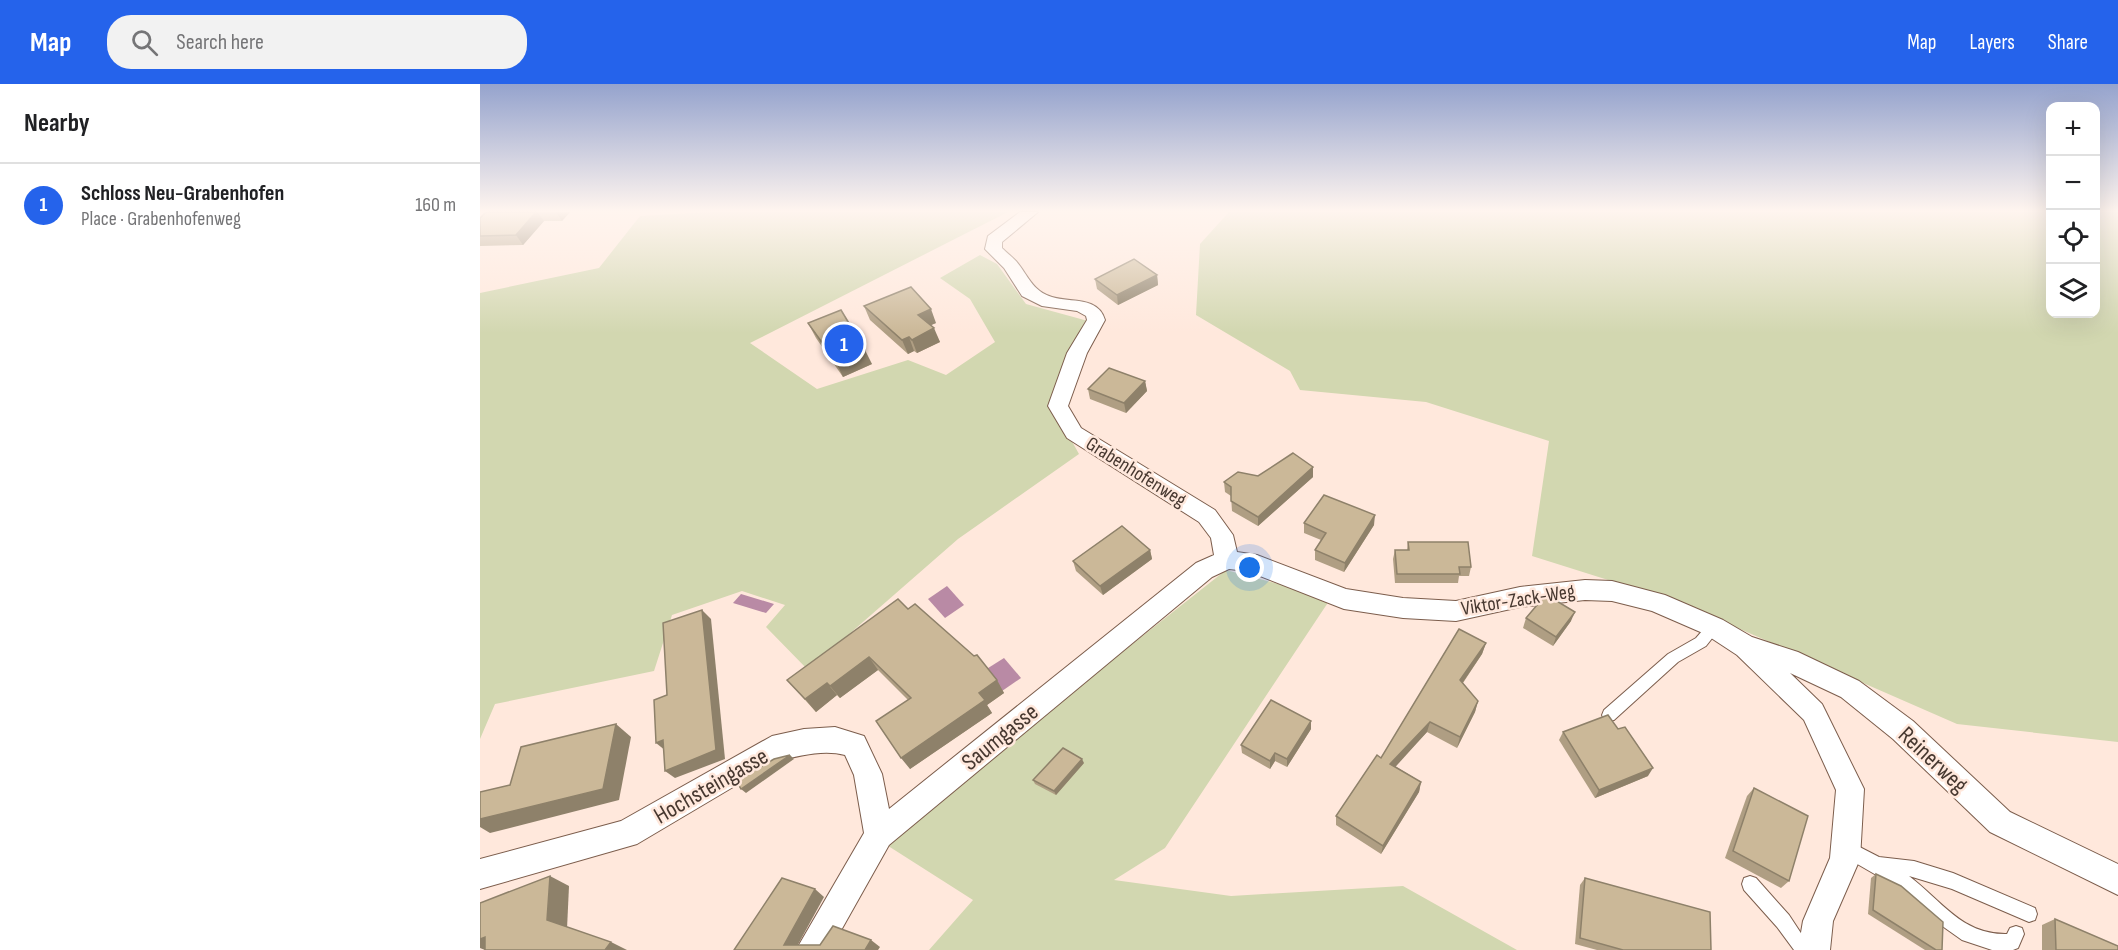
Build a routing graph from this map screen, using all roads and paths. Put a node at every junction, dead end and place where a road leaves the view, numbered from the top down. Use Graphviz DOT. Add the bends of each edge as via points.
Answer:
graph roads {
  1 [pos="997,252"];
  2 [pos="1227,560"];
  3 [pos="1714,627"];
  4 [pos="1746,646"];
  5 [pos="1609,715"];
  6 [pos="879,835"];
  7 [pos="1845,848"];
  8 [pos="1875,864"];
  9 [pos="480,874"];
  10 [pos="2118,880"];
  11 [pos="1750,884"];
  12 [pos="2029,914"];
  13 [pos="2016,934"];
  14 [pos="812,950"];
  15 [pos="1804,950"];
  16 [pos="1814,950"];
  1 -- 2 [label="street, Grabenhofenweg" via="1028,292 1048,302 1081,306 1094,313 1096,320 1077,353 1058,406 1074,433 1207,516 1222,535"];
  2 -- 3 [label="street, Viktor-Zack-Weg" via="1249,562 1344,599 1403,608 1456,611 1520,597 1612,591 1656,602"];
  2 -- 6 [label="street, Saumgasse" via="1204,570"];
  3 -- 4 [label="street, Viktor-Zack-Weg"];
  3 -- 5 [label="lane" via="1701,642 1673,658"];
  4 -- 7 [label="street, Viktor-Zack-Weg" via="1813,712 1829,741 1850,789"];
  4 -- 10 [label="street, Reinerweg" via="1789,660 1850,689 1903,730 2000,822"];
  6 -- 9 [label="street, Hochsteingasse" via="868,774 854,745 835,740 804,742 772,750 627,834"];
  6 -- 14 [label="street, Saumgasse"];
  7 -- 8 [label="lane"];
  7 -- 16 [label="street, Viktor-Zack-Weg" via="1845,859 1818,921"];
  8 -- 12 [label="lane" via="1914,869 1953,881"];
  8 -- 13 [label="lane" via="1910,887 1943,919 1969,936 1997,944 2012,942"];
  11 -- 15 [label="lane"];
}
